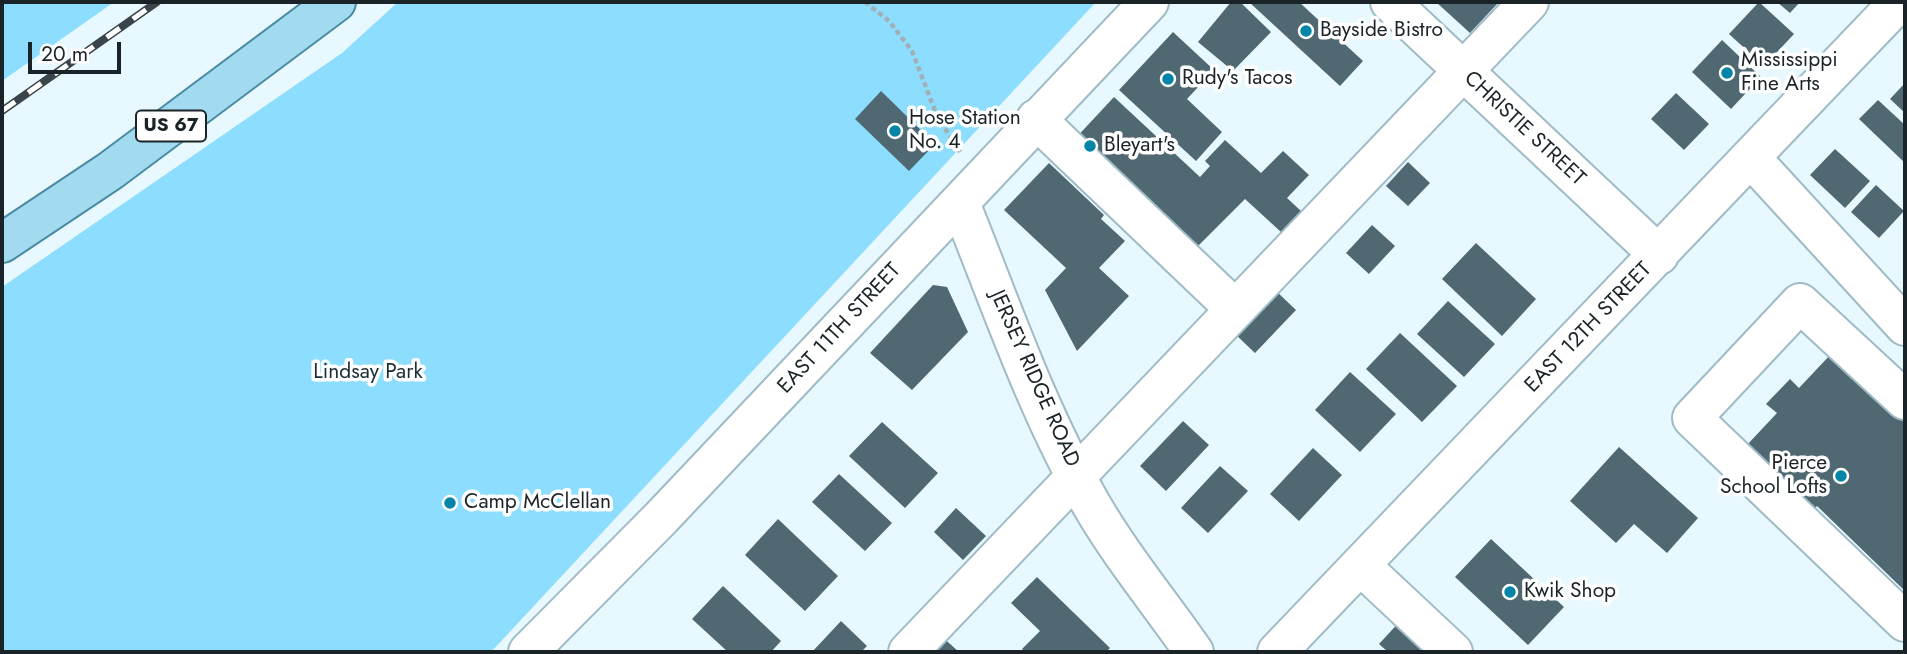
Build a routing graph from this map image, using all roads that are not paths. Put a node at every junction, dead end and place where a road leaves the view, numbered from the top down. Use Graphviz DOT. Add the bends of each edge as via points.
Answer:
graph roads {
  1 [pos="336,2"];
  2 [pos="1149,2"];
  3 [pos="1390,2"];
  4 [pos="1529,2"];
  5 [pos="1899,2"];
  6 [pos="1463,71"];
  7 [pos="1036,119"];
  8 [pos="1751,159"];
  9 [pos="970,192"];
  10 [pos="2,243"];
  11 [pos="1659,255"];
  12 [pos="1235,309"];
  13 [pos="1905,326"];
  14 [pos="1905,400"];
  15 [pos="1076,476"];
  16 [pos="1360,565"];
  17 [pos="1905,622"];
  18 [pos="528,652"];
  19 [pos="908,652"];
  20 [pos="1194,652"];
  21 [pos="1276,652"];
  22 [pos="1453,652"];
  1 -- 10 [label="main road, US 67" via="110,171"];
  2 -- 7 [label="street, EAST 11TH STREET"];
  3 -- 6 [label="street, CHRISTIE STREET"];
  4 -- 6 [label="street"];
  5 -- 8 [label="street, EAST 12TH STREET"];
  6 -- 11 [label="street, CHRISTIE STREET"];
  6 -- 12 [label="street"];
  7 -- 9 [label="street, EAST 11TH STREET"];
  7 -- 12 [label="street"];
  8 -- 11 [label="street, EAST 12TH STREET"];
  8 -- 13 [label="street"];
  9 -- 15 [label="street, JERSEY RIDGE ROAD" via="1051,427"];
  9 -- 18 [label="street, EAST 11TH STREET"];
  11 -- 16 [label="street, EAST 12TH STREET"];
  12 -- 15 [label="street"];
  14 -- 17 [label="street" via="1800,303 1692,418"];
  15 -- 19 [label="street"];
  15 -- 20 [label="street, JERSEY RIDGE ROAD"];
  16 -- 21 [label="street, EAST 12TH STREET"];
  16 -- 22 [label="street"];
}
